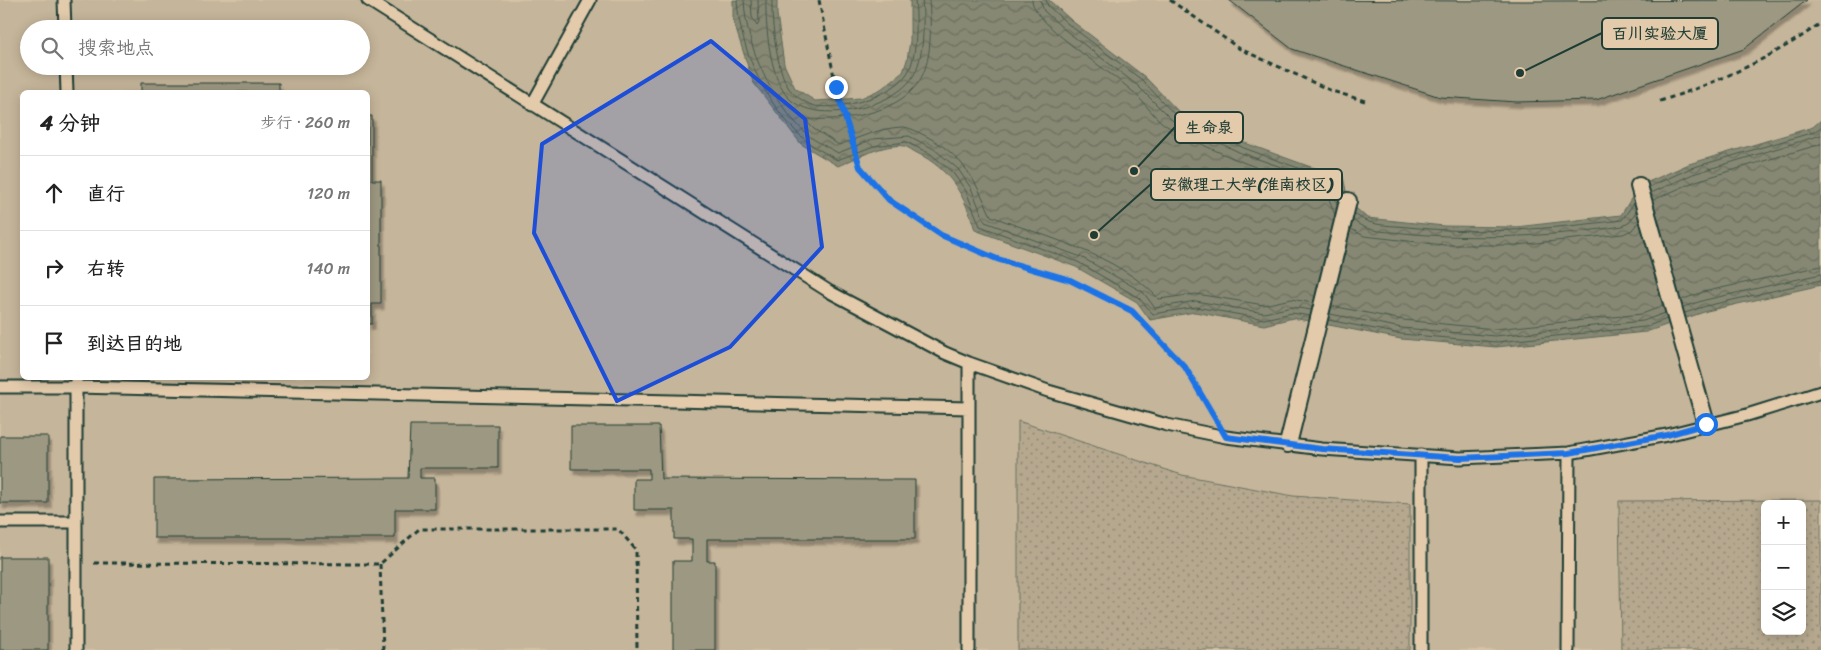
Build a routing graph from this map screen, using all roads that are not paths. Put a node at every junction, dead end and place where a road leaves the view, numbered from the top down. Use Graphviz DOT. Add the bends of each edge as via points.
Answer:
graph roads {
  1 [pos="64,0"];
  2 [pos="368,0"];
  3 [pos="590,0"];
  4 [pos="65,20"];
  5 [pos="66,75"];
  6 [pos="67,90"];
  7 [pos="532,105"];
  8 [pos="1639,186"];
  9 [pos="1348,201"];
  10 [pos="969,363"];
  11 [pos="76,382"];
  12 [pos="0,387"];
  13 [pos="1821,392"];
  14 [pos="968,408"];
  15 [pos="1706,424"];
  16 [pos="1288,444"];
  17 [pos="1569,453"];
  18 [pos="1421,455"];
  19 [pos="0,522"];
  20 [pos="76,522"];
  21 [pos="76,650"];
  22 [pos="969,650"];
  23 [pos="1421,650"];
  24 [pos="1568,650"];
  1 -- 4 [label="lane"];
  2 -- 7 [label="lane"];
  3 -- 7 [label="lane"];
  5 -- 6 [label="lane"];
  7 -- 10 [label="lane" via="830,292"];
  8 -- 15 [label="street"];
  9 -- 16 [label="street"];
  10 -- 14 [label="lane"];
  10 -- 16 [label="lane" via="1048,391 1167,425 1226,437"];
  11 -- 12 [label="lane"];
  11 -- 14 [label="lane"];
  11 -- 20 [label="lane"];
  13 -- 15 [label="lane"];
  14 -- 22 [label="lane"];
  15 -- 17 [label="lane" via="1667,435"];
  16 -- 18 [label="lane"];
  17 -- 18 [label="lane" via="1460,458"];
  17 -- 24 [label="lane"];
  18 -- 23 [label="lane"];
  19 -- 20 [label="lane"];
  20 -- 21 [label="lane"];
}
